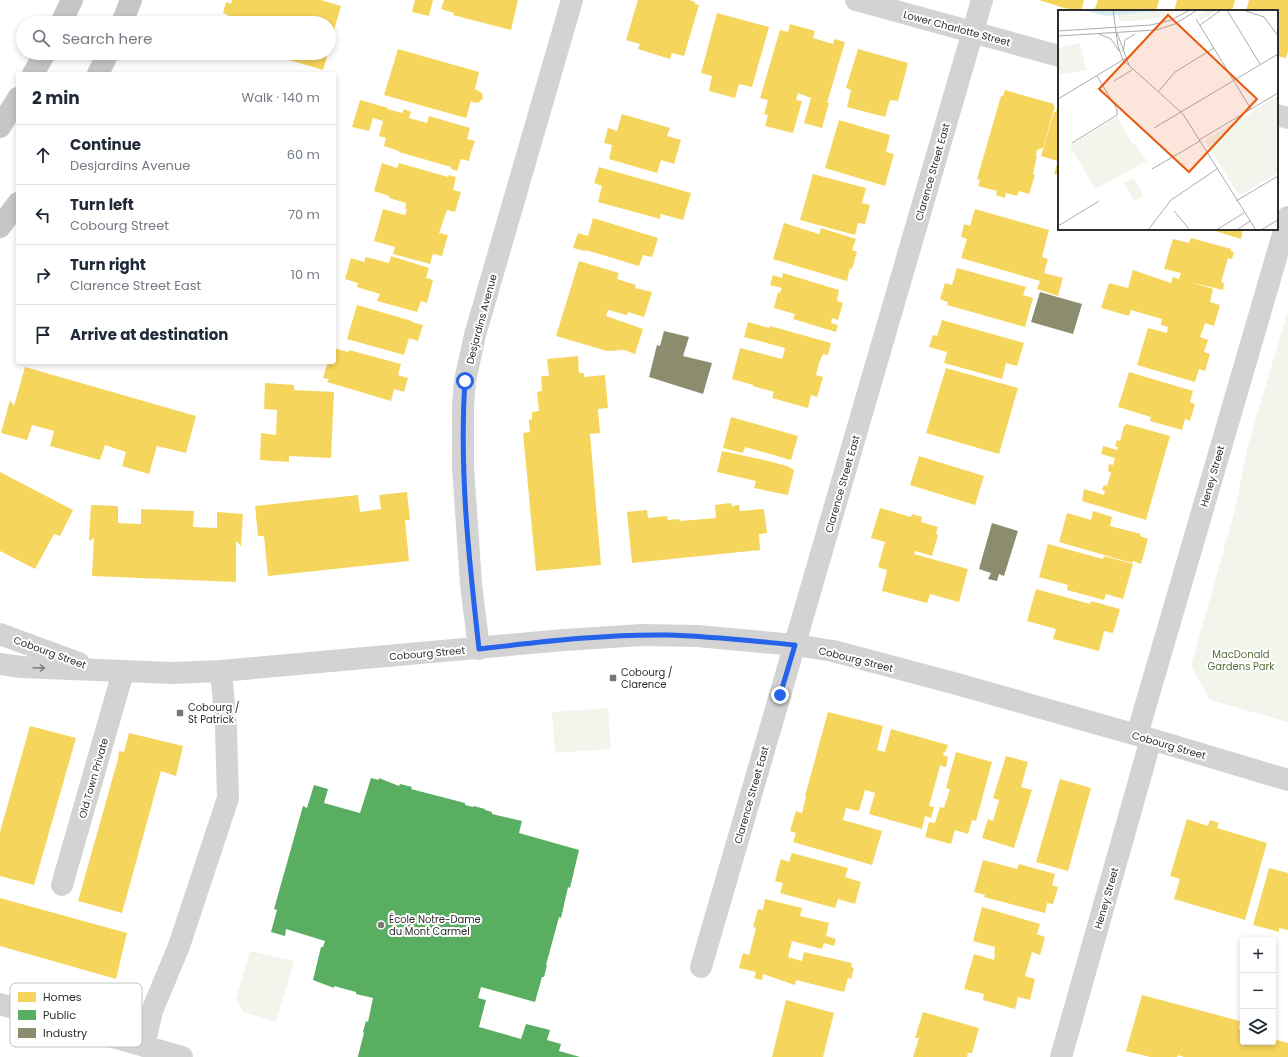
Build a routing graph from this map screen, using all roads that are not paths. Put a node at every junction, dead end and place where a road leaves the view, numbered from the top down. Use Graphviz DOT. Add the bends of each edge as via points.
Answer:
graph roads {
  1 [pos="72,0"];
  2 [pos="131,0"];
  3 [pos="572,0"];
  4 [pos="856,0"];
  5 [pos="982,0"];
  6 [pos="64,16"];
  7 [pos="125,16"];
  8 [pos="972,32"];
  9 [pos="1058,56"];
  10 [pos="41,60"];
  11 [pos="105,60"];
  12 [pos="34,72"];
  13 [pos="99,72"];
  14 [pos="16,101"];
  15 [pos="1278,115"];
  16 [pos="1288,118"];
  17 [pos="0,127"];
  18 [pos="16,207"];
  19 [pos="1288,217"];
  20 [pos="0,227"];
  21 [pos="0,634"];
  22 [pos="795,645"];
  23 [pos="479,649"];
  24 [pos="0,664"];
  25 [pos="99,670"];
  26 [pos="221,671"];
  27 [pos="123,672"];
  28 [pos="1144,737"];
  29 [pos="1288,780"];
  30 [pos="62,885"];
  31 [pos="701,967"];
  32 [pos="0,1004"];
  33 [pos="10,1007"];
  34 [pos="144,1046"];
  35 [pos="182,1057"];
  36 [pos="1061,1057"];
  1 -- 6 [label="main road"];
  2 -- 7 [label="main road"];
  3 -- 23 [label="street, Desjardins Avenue" via="475,335 465,381 463,467 471,584"];
  4 -- 8 [label="street, Lower Charlotte Street"];
  5 -- 8 [label="street, Clarence Street East"];
  8 -- 9 [label="street, Lower Charlotte Street"];
  8 -- 22 [label="street, Clarence Street East"];
  10 -- 12 [label="main road"];
  11 -- 13 [label="main road"];
  14 -- 17 [label="main road"];
  15 -- 16 [label="street"];
  18 -- 20 [label="main road"];
  19 -- 28 [label="street, Heney Street"];
  21 -- 25 [label="street, Cobourg Street"];
  22 -- 23 [label="street, Cobourg Street" via="697,636 642,635"];
  22 -- 28 [label="street, Cobourg Street" via="833,651"];
  22 -- 31 [label="street, Clarence Street East"];
  23 -- 26 [label="street, Cobourg Street"];
  24 -- 25 [label="street, Cobourg Street, one-way"];
  25 -- 27 [label="street, Cobourg Street"];
  26 -- 27 [label="street, Cobourg Street"];
  26 -- 34 [label="street" via="228,798 179,946 152,1011"];
  27 -- 30 [label="street, Old Town Private"];
  28 -- 29 [label="street, Cobourg Street"];
  28 -- 36 [label="street, Heney Street"];
  32 -- 33 [label="street"];
  34 -- 35 [label="street"];
}
